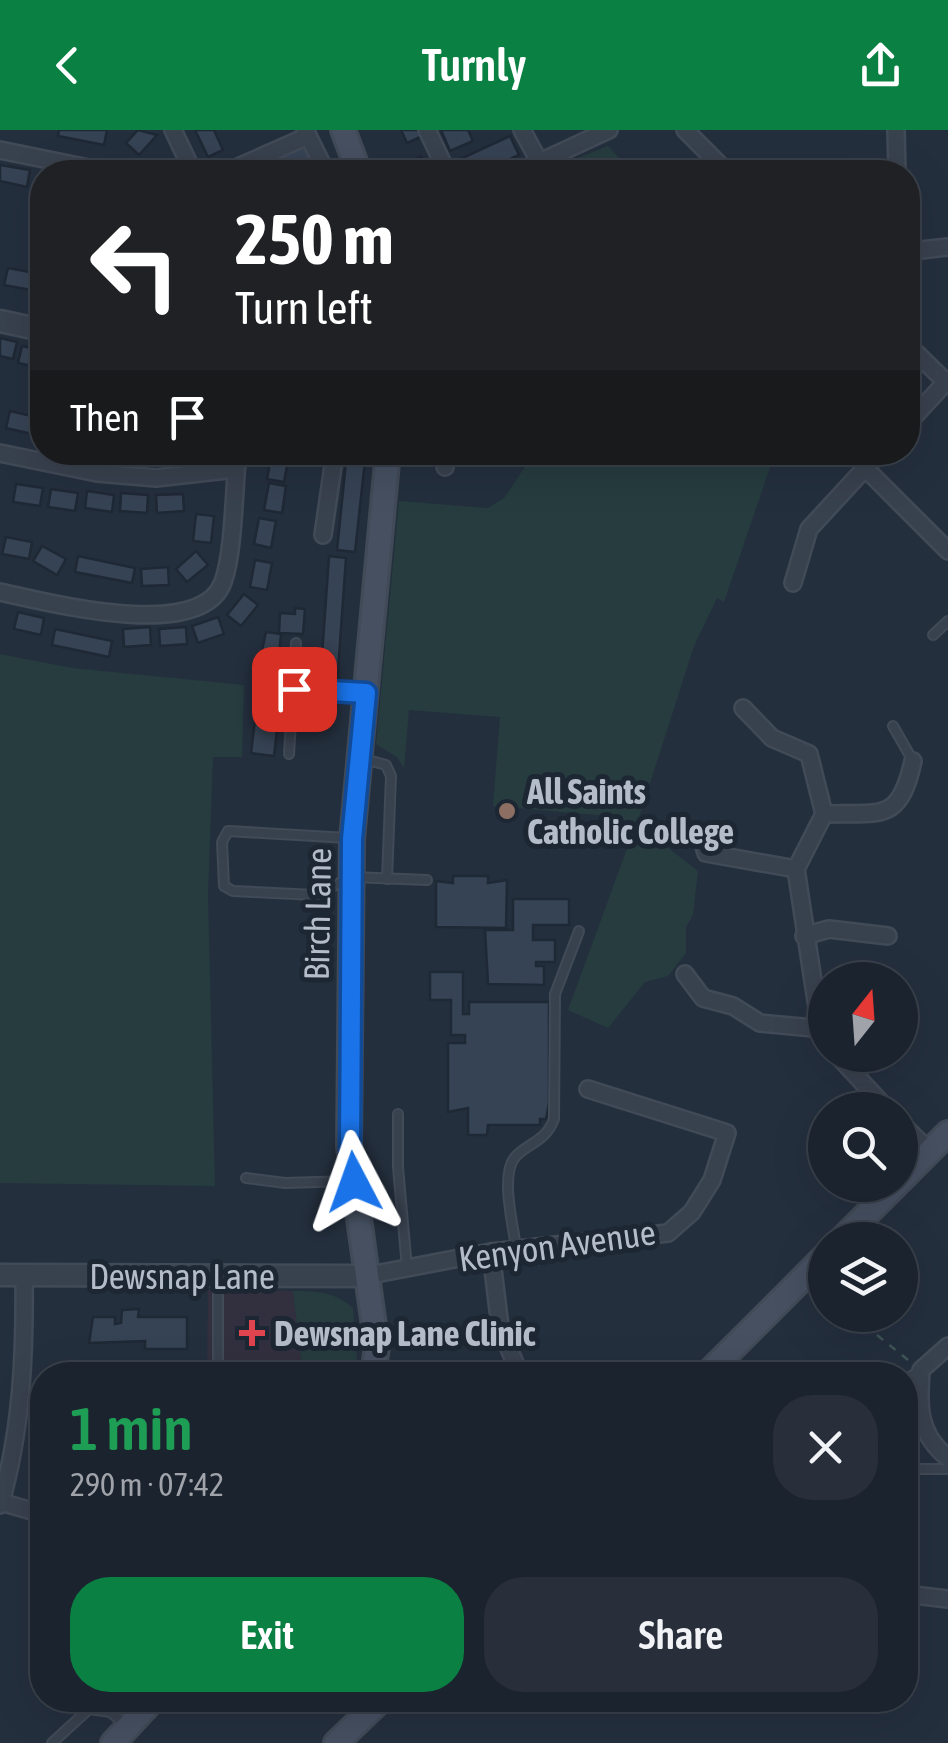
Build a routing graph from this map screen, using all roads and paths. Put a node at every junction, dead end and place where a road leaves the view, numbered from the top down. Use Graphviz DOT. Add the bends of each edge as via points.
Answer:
graph roads {
  1 [pos="173,130"];
  2 [pos="343,130"];
  3 [pos="427,130"];
  4 [pos="522,130"];
  5 [pos="609,130"];
  6 [pos="685,130"];
  7 [pos="896,130"];
  8 [pos="306,133"];
  9 [pos="0,150"];
  10 [pos="49,160"];
  11 [pos="187,160"];
  12 [pos="251,160"];
  13 [pos="320,160"];
  14 [pos="355,160"];
  15 [pos="441,160"];
  16 [pos="539,160"];
  17 [pos="544,160"];
  18 [pos="715,160"];
  19 [pos="896,160"];
  20 [pos="948,247"];
  21 [pos="920,251"];
  22 [pos="0,322"];
  23 [pos="30,328"];
  24 [pos="920,357"];
  25 [pos="947,383"];
  26 [pos="920,410"];
  27 [pos="0,453"];
  28 [pos="30,459"];
  29 [pos="58,465"];
  30 [pos="218,465"];
  31 [pos="237,465"];
  32 [pos="333,465"];
  33 [pos="387,465"];
  34 [pos="868,465"];
  35 [pos="865,468"];
  36 [pos="323,535"];
  37 [pos="948,551"];
  38 [pos="793,583"];
  39 [pos="0,592"];
  40 [pos="948,621"];
  41 [pos="932,635"];
  42 [pos="296,643"];
  43 [pos="294,689"];
  44 [pos="366,693"];
  45 [pos="743,708"];
  46 [pos="893,726"];
  47 [pos="288,754"];
  48 [pos="360,758"];
  49 [pos="913,761"];
  50 [pos="824,814"];
  51 [pos="352,839"];
  52 [pos="702,839"];
  53 [pos="796,869"];
  54 [pos="352,878"];
  55 [pos="386,878"];
  56 [pos="427,880"];
  57 [pos="579,931"];
  58 [pos="804,936"];
  59 [pos="888,936"];
  60 [pos="810,962"];
  61 [pos="685,974"];
  62 [pos="808,1028"];
  63 [pos="853,1072"];
  64 [pos="588,1089"];
  65 [pos="872,1092"];
  66 [pos="398,1114"];
  67 [pos="948,1132"];
  68 [pos="918,1140"];
  69 [pos="929,1151"];
  70 [pos="918,1162"];
  71 [pos="246,1178"];
  72 [pos="354,1182"];
  73 [pos="879,1202"];
  74 [pos="859,1222"];
  75 [pos="516,1249"];
  76 [pos="491,1252"];
  77 [pos="407,1268"];
  78 [pos="808,1273"];
  79 [pos="0,1275"];
  80 [pos="24,1275"];
  81 [pos="365,1276"];
  82 [pos="218,1278"];
  83 [pos="873,1332"];
  84 [pos="948,1346"];
  85 [pos="218,1362"];
  86 [pos="375,1362"];
  87 [pos="515,1362"];
  88 [pos="719,1362"];
  89 [pos="911,1362"];
  90 [pos="918,1368"];
  91 [pos="921,1370"];
  92 [pos="918,1372"];
  93 [pos="948,1458"];
  94 [pos="918,1468"];
  95 [pos="948,1469"];
  96 [pos="0,1504"];
  97 [pos="30,1511"];
  98 [pos="918,1596"];
  99 [pos="948,1599"];
  100 [pos="86,1712"];
  101 [pos="110,1712"];
  102 [pos="142,1712"];
  103 [pos="368,1712"];
  104 [pos="121,1735"];
  105 [pos="52,1743"];
  106 [pos="336,1743"];
  1 -- 11 [label="street"];
  2 -- 14 [label="main road"];
  3 -- 15 [label="street"];
  4 -- 16 [label="street"];
  5 -- 17 [label="street"];
  6 -- 18 [label="street"];
  7 -- 19 [label="street"];
  8 -- 12 [label="street"];
  8 -- 13 [label="street"];
  9 -- 10 [label="street"];
  20 -- 21 [label="street"];
  22 -- 23 [label="street"];
  24 -- 25 [label="street"];
  25 -- 26 [label="street"];
  27 -- 28 [label="street"];
  29 -- 30 [label="street" via="156,478"];
  31 -- 39 [label="street" via="223,583 210,601 178,614 86,610"];
  32 -- 36 [label="street"];
  33 -- 44 [label="main road, Birch Lane"];
  34 -- 35 [label="street"];
  35 -- 37 [label="street"];
  35 -- 38 [label="street" via="809,529"];
  40 -- 41 [label="lane"];
  42 -- 43 [label="lane"];
  43 -- 44 [label="street"];
  43 -- 47 [label="lane"];
  44 -- 48 [label="main road, Birch Lane"];
  45 -- 50 [label="street" via="772,738 809,754"];
  46 -- 49 [label="lane"];
  48 -- 51 [label="main road, Birch Lane"];
  48 -- 55 [label="lane" via="390,772"];
  49 -- 50 [label="street" via="905,796 887,812"];
  50 -- 53 [label="street"];
  51 -- 54 [label="main road, Birch Lane"];
  51 -- 54 [label="lane" via="228,831 222,879 234,891 316,895"];
  52 -- 53 [label="street" via="706,852"];
  53 -- 58 [label="street"];
  54 -- 55 [label="lane"];
  54 -- 72 [label="main road, Birch Lane"];
  55 -- 56 [label="lane"];
  57 -- 75 [label="lane" via="555,994 554,1119 510,1168"];
  58 -- 59 [label="street" via="829,930"];
  58 -- 60 [label="street"];
  61 -- 62 [label="street" via="704,998 760,1024"];
  63 -- 65 [label="street"];
  64 -- 75 [label="street, Kenyon Avenue" via="726,1133 712,1180 692,1212 668,1232"];
  66 -- 77 [label="lane"];
  67 -- 69 [label="main road"];
  68 -- 69 [label="street"];
  69 -- 70 [label="main road"];
  71 -- 72 [label="lane"];
  72 -- 81 [label="main road, Birch Lane"];
  73 -- 74 [label="main road"];
  75 -- 76 [label="street, Kenyon Avenue"];
  76 -- 77 [label="street, Kenyon Avenue"];
  76 -- 87 [label="street" via="500,1327"];
  77 -- 81 [label="street, Kenyon Avenue"];
  78 -- 88 [label="main road"];
  79 -- 80 [label="street, Dewsnap Lane"];
  80 -- 82 [label="street, Dewsnap Lane"];
  80 -- 96 [label="street" via="20,1399"];
  81 -- 82 [label="street, Dewsnap Lane"];
  81 -- 86 [label="main road, Birch Lane"];
  82 -- 85 [label="lane"];
  83 -- 89 [label="path"];
  84 -- 91 [label="street"];
  90 -- 91 [label="path"];
  91 -- 92 [label="lane"];
  91 -- 93 [label="street" via="920,1420"];
  94 -- 95 [label="lane"];
  96 -- 97 [label="street"];
  98 -- 99 [label="street"];
  100 -- 105 [label="lane"];
  101 -- 104 [label="lane"];
  102 -- 104 [label="main road"];
  103 -- 106 [label="main road"];
}
